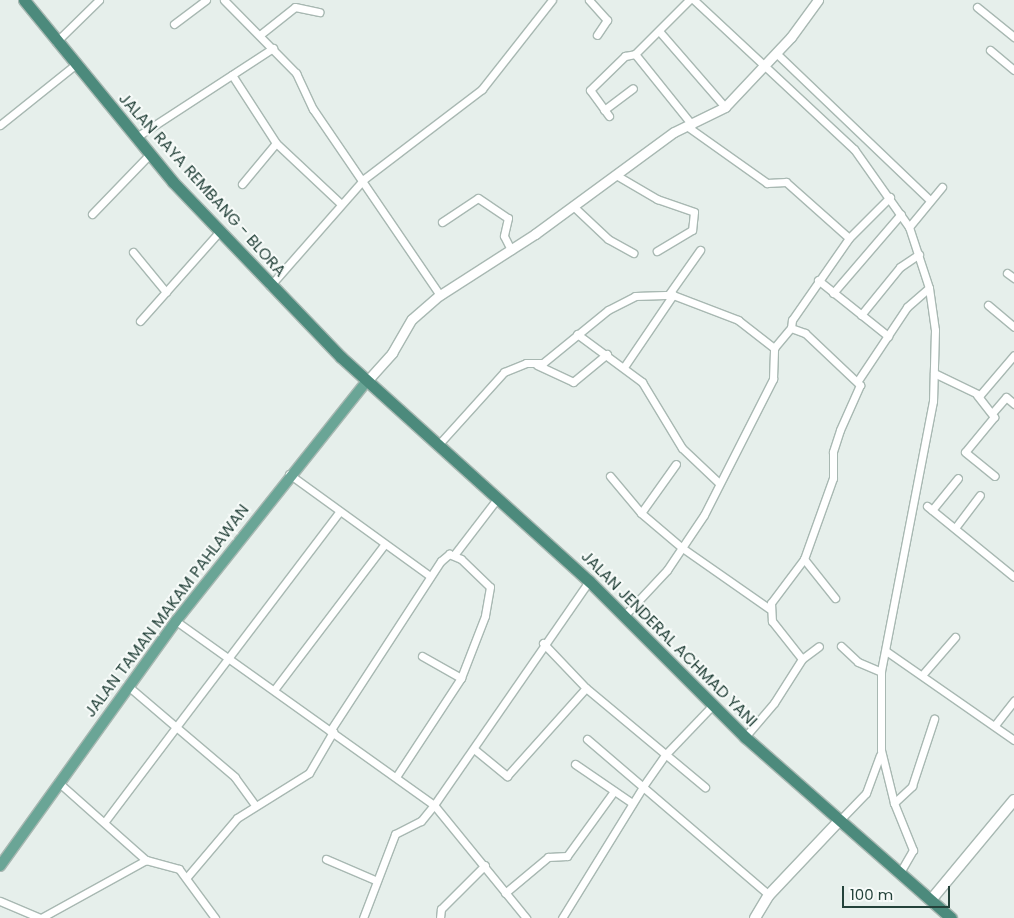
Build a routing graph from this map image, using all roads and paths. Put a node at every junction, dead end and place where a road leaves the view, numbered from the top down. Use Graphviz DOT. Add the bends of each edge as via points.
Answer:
graph roads {
  1 [pos="24,0"];
  2 [pos="99,0"];
  3 [pos="206,0"];
  4 [pos="224,0"];
  5 [pos="552,0"];
  6 [pos="589,0"];
  7 [pos="689,0"];
  8 [pos="694,0"];
  9 [pos="818,0"];
  10 [pos="976,7"];
  11 [pos="320,12"];
  12 [pos="174,24"];
  13 [pos="659,31"];
  14 [pos="261,34"];
  15 [pos="597,35"];
  16 [pos="1014,37"];
  17 [pos="56,42"];
  18 [pos="273,48"];
  19 [pos="990,50"];
  20 [pos="636,54"];
  21 [pos="776,54"];
  22 [pos="766,64"];
  23 [pos="75,66"];
  24 [pos="1014,70"];
  25 [pos="232,75"];
  26 [pos="633,88"];
  27 [pos="725,107"];
  28 [pos="604,110"];
  29 [pos="609,116"];
  30 [pos="0,125"];
  31 [pos="690,126"];
  32 [pos="135,138"];
  33 [pos="276,142"];
  34 [pos="149,155"];
  35 [pos="616,175"];
  36 [pos="364,179"];
  37 [pos="242,184"];
  38 [pos="942,187"];
  39 [pos="890,197"];
  40 [pos="930,200"];
  41 [pos="341,204"];
  42 [pos="573,206"];
  43 [pos="92,214"];
  44 [pos="901,214"];
  45 [pos="442,222"];
  46 [pos="909,227"];
  47 [pos="219,232"];
  48 [pos="849,238"];
  49 [pos="511,250"];
  50 [pos="700,250"];
  51 [pos="657,251"];
  52 [pos="133,252"];
  53 [pos="633,253"];
  54 [pos="919,254"];
  55 [pos="1007,272"];
  56 [pos="1014,278"];
  57 [pos="818,280"];
  58 [pos="270,286"];
  59 [pos="930,288"];
  60 [pos="166,292"];
  61 [pos="833,293"];
  62 [pos="671,294"];
  63 [pos="440,295"];
  64 [pos="988,305"];
  65 [pos="861,315"];
  66 [pos="140,321"];
  67 [pos="1014,326"];
  68 [pos="791,328"];
  69 [pos="577,334"];
  70 [pos="888,336"];
  71 [pos="774,348"];
  72 [pos="607,354"];
  73 [pos="1014,355"];
  74 [pos="537,364"];
  75 [pos="624,368"];
  76 [pos="934,373"];
  77 [pos="859,380"];
  78 [pos="367,381"];
  79 [pos="977,395"];
  80 [pos="1014,404"];
  81 [pos="994,411"];
  82 [pos="439,444"];
  83 [pos="676,464"];
  84 [pos="288,474"];
  85 [pos="610,476"];
  86 [pos="995,476"];
  87 [pos="958,478"];
  88 [pos="718,482"];
  89 [pos="980,495"];
  90 [pos="497,499"];
  91 [pos="339,512"];
  92 [pos="641,514"];
  93 [pos="955,528"];
  94 [pos="386,544"];
  95 [pos="681,548"];
  96 [pos="454,555"];
  97 [pos="804,559"];
  98 [pos="430,576"];
  99 [pos="1014,577"];
  100 [pos="589,581"];
  101 [pos="835,598"];
  102 [pos="770,609"];
  103 [pos="624,616"];
  104 [pos="176,621"];
  105 [pos="955,636"];
  106 [pos="544,643"];
  107 [pos="819,646"];
  108 [pos="841,646"];
  109 [pos="886,651"];
  110 [pos="422,656"];
  111 [pos="228,658"];
  112 [pos="802,658"];
  113 [pos="881,672"];
  114 [pos="923,674"];
  115 [pos="461,678"];
  116 [pos="128,686"];
  117 [pos="586,688"];
  118 [pos="274,690"];
  119 [pos="1014,701"];
  120 [pos="713,705"];
  121 [pos="934,719"];
  122 [pos="995,725"];
  123 [pos="176,727"];
  124 [pos="331,732"];
  125 [pos="745,737"];
  126 [pos="587,739"];
  127 [pos="1014,740"];
  128 [pos="474,749"];
  129 [pos="881,750"];
  130 [pos="665,755"];
  131 [pos="575,764"];
  132 [pos="396,777"];
  133 [pos="58,782"];
  134 [pos="644,785"];
  135 [pos="704,787"];
  136 [pos="614,791"];
  137 [pos="1014,800"];
  138 [pos="894,802"];
  139 [pos="632,803"];
  140 [pos="255,805"];
  141 [pos="434,805"];
  142 [pos="106,820"];
  143 [pos="838,822"];
  144 [pos="326,859"];
  145 [pos="146,860"];
  146 [pos="485,865"];
  147 [pos="0,866"];
  148 [pos="899,874"];
  149 [pos="187,877"];
  150 [pos="375,880"];
  151 [pos="506,893"];
  152 [pos="769,896"];
  153 [pos="930,900"];
  154 [pos="0,901"];
  155 [pos="523,917"];
  156 [pos="35,918"];
  157 [pos="41,918"];
  158 [pos="215,918"];
  159 [pos="363,918"];
  160 [pos="440,918"];
  161 [pos="562,918"];
  162 [pos="755,918"];
  163 [pos="951,918"];
  1 -- 17 [label="highway, JALAN RAYA REMBANG - BLORA"];
  2 -- 17 [label="street"];
  3 -- 12 [label="street"];
  4 -- 14 [label="street"];
  5 -- 36 [label="street" via="482,89"];
  6 -- 15 [label="street" via="607,20"];
  7 -- 13 [label="street"];
  8 -- 22 [label="street"];
  9 -- 21 [label="street"];
  10 -- 16 [label="street"];
  11 -- 14 [label="street" via="295,7"];
  13 -- 20 [label="street"];
  13 -- 27 [label="street"];
  14 -- 18 [label="street"];
  17 -- 23 [label="highway, JALAN RAYA REMBANG - BLORA"];
  18 -- 25 [label="street"];
  18 -- 36 [label="street" via="296,73 313,110"];
  19 -- 24 [label="street"];
  20 -- 28 [label="street" via="625,56 590,90"];
  20 -- 31 [label="street"];
  21 -- 22 [label="street"];
  21 -- 40 [label="street"];
  22 -- 27 [label="street"];
  22 -- 39 [label="street" via="854,149"];
  23 -- 30 [label="street"];
  23 -- 32 [label="highway, JALAN RAYA REMBANG - BLORA"];
  25 -- 32 [label="street"];
  25 -- 33 [label="street"];
  26 -- 28 [label="street"];
  27 -- 31 [label="street"];
  28 -- 29 [label="street"];
  31 -- 35 [label="street"];
  31 -- 48 [label="street" via="767,183 786,182"];
  32 -- 34 [label="highway, JALAN RAYA REMBANG - BLORA"];
  33 -- 37 [label="street"];
  33 -- 41 [label="street"];
  34 -- 43 [label="street"];
  34 -- 47 [label="highway, JALAN RAYA REMBANG - BLORA"];
  35 -- 42 [label="street"];
  35 -- 51 [label="street" via="657,199 694,212 692,230"];
  36 -- 41 [label="street"];
  36 -- 63 [label="street"];
  38 -- 40 [label="street"];
  39 -- 44 [label="street"];
  39 -- 48 [label="street"];
  40 -- 46 [label="street"];
  41 -- 58 [label="street"];
  42 -- 49 [label="street"];
  42 -- 53 [label="street" via="608,239"];
  44 -- 46 [label="street"];
  44 -- 61 [label="street"];
  45 -- 49 [label="street" via="478,198 508,218 504,236"];
  46 -- 54 [label="street"];
  47 -- 58 [label="highway, JALAN RAYA REMBANG - BLORA"];
  47 -- 60 [label="street"];
  48 -- 57 [label="street"];
  49 -- 63 [label="street"];
  50 -- 62 [label="street"];
  52 -- 60 [label="street"];
  54 -- 59 [label="street"];
  54 -- 65 [label="street" via="900,267"];
  55 -- 56 [label="street"];
  57 -- 61 [label="street"];
  57 -- 68 [label="street" via="792,320"];
  58 -- 78 [label="highway, JALAN RAYA REMBANG - BLORA"];
  59 -- 70 [label="street" via="908,307"];
  59 -- 76 [label="street" via="935,330"];
  60 -- 66 [label="street"];
  61 -- 65 [label="street"];
  62 -- 69 [label="street" via="623,300"];
  62 -- 71 [label="street" via="738,320"];
  62 -- 75 [label="street"];
  63 -- 78 [label="street" via="412,319 392,353"];
  64 -- 67 [label="street"];
  65 -- 70 [label="street"];
  68 -- 71 [label="street"];
  68 -- 77 [label="street" via="805,333"];
  69 -- 72 [label="street"];
  69 -- 74 [label="street"];
  70 -- 77 [label="street"];
  71 -- 88 [label="street" via="770,385"];
  72 -- 74 [label="street" via="573,382"];
  72 -- 75 [label="street"];
  73 -- 79 [label="street" via="987,391"];
  74 -- 82 [label="street" via="526,363 504,372"];
  75 -- 88 [label="street" via="653,394 693,462"];
  76 -- 79 [label="street"];
  76 -- 109 [label="street" via="923,466"];
  77 -- 97 [label="street" via="833,452 833,478"];
  78 -- 82 [label="highway, JALAN JENDERAL ACHMAD YANI"];
  78 -- 84 [label="main road, JALAN TAMAN MAKAM PAHLAWAN"];
  79 -- 86 [label="street" via="994,417 965,452"];
  80 -- 81 [label="street" via="1006,397"];
  82 -- 90 [label="highway, JALAN JENDERAL ACHMAD YANI"];
  83 -- 92 [label="street"];
  84 -- 91 [label="street"];
  84 -- 104 [label="main road, JALAN TAMAN MAKAM PAHLAWAN"];
  85 -- 92 [label="street"];
  87 -- 93 [label="street" via="930,508"];
  88 -- 95 [label="street" via="704,515"];
  89 -- 93 [label="street"];
  90 -- 96 [label="street"];
  90 -- 100 [label="highway, JALAN JENDERAL ACHMAD YANI"];
  91 -- 94 [label="street"];
  91 -- 111 [label="street"];
  92 -- 95 [label="street"];
  93 -- 99 [label="street"];
  94 -- 98 [label="street"];
  94 -- 118 [label="street"];
  95 -- 102 [label="street"];
  95 -- 103 [label="street"];
  96 -- 98 [label="street" via="446,556"];
  96 -- 115 [label="street" via="484,579 491,591"];
  97 -- 101 [label="street" via="829,586"];
  97 -- 102 [label="street"];
  98 -- 124 [label="street"];
  100 -- 103 [label="highway, JALAN JENDERAL ACHMAD YANI"];
  100 -- 106 [label="street"];
  102 -- 112 [label="street" via="772,621"];
  103 -- 120 [label="highway, JALAN JENDERAL ACHMAD YANI"];
  104 -- 111 [label="street"];
  104 -- 116 [label="main road, JALAN TAMAN MAKAM PAHLAWAN"];
  105 -- 114 [label="street"];
  106 -- 117 [label="street"];
  106 -- 128 [label="street"];
  107 -- 112 [label="street"];
  108 -- 113 [label="street" via="869,669"];
  109 -- 113 [label="street"];
  109 -- 114 [label="street"];
  110 -- 115 [label="street"];
  111 -- 118 [label="street"];
  111 -- 123 [label="street"];
  112 -- 125 [label="street" via="774,703"];
  113 -- 129 [label="street"];
  114 -- 122 [label="street"];
  115 -- 132 [label="street"];
  116 -- 123 [label="street"];
  116 -- 133 [label="main road, JALAN TAMAN MAKAM PAHLAWAN"];
  117 -- 128 [label="street" via="506,776"];
  117 -- 130 [label="street"];
  118 -- 124 [label="street"];
  119 -- 122 [label="street"];
  120 -- 125 [label="highway, JALAN JENDERAL ACHMAD YANI"];
  120 -- 130 [label="street"];
  121 -- 138 [label="street" via="912,786"];
  122 -- 127 [label="street"];
  123 -- 140 [label="street" via="235,777"];
  123 -- 142 [label="street"];
  124 -- 132 [label="street"];
  124 -- 140 [label="street" via="309,774"];
  125 -- 143 [label="highway, JALAN JENDERAL ACHMAD YANI"];
  126 -- 134 [label="street"];
  128 -- 141 [label="street"];
  129 -- 138 [label="street"];
  129 -- 143 [label="street" via="866,793"];
  130 -- 134 [label="street"];
  130 -- 135 [label="street"];
  131 -- 136 [label="street"];
  132 -- 141 [label="street"];
  133 -- 142 [label="street"];
  133 -- 147 [label="main road, JALAN TAMAN MAKAM PAHLAWAN"];
  134 -- 139 [label="street"];
  134 -- 152 [label="street"];
  136 -- 139 [label="street"];
  136 -- 151 [label="street" via="567,856 548,857"];
  137 -- 153 [label="main road"];
  138 -- 148 [label="street" via="914,850"];
  139 -- 161 [label="street"];
  140 -- 149 [label="street" via="237,818"];
  141 -- 146 [label="street"];
  141 -- 150 [label="street" via="420,821 394,834"];
  142 -- 145 [label="street"];
  143 -- 148 [label="highway, JALAN JENDERAL ACHMAD YANI"];
  143 -- 152 [label="main road"];
  144 -- 150 [label="street"];
  145 -- 149 [label="street" via="168,862"];
  145 -- 157 [label="street"];
  146 -- 151 [label="street"];
  146 -- 160 [label="street" via="441,909"];
  148 -- 153 [label="highway, JALAN JENDERAL ACHMAD YANI"];
  149 -- 158 [label="street"];
  150 -- 159 [label="street"];
  151 -- 155 [label="street"];
  152 -- 162 [label="main road"];
  153 -- 163 [label="highway, JALAN JENDERAL ACHMAD YANI"];
  154 -- 156 [label="street"];
  156 -- 157 [label="street"];
}
